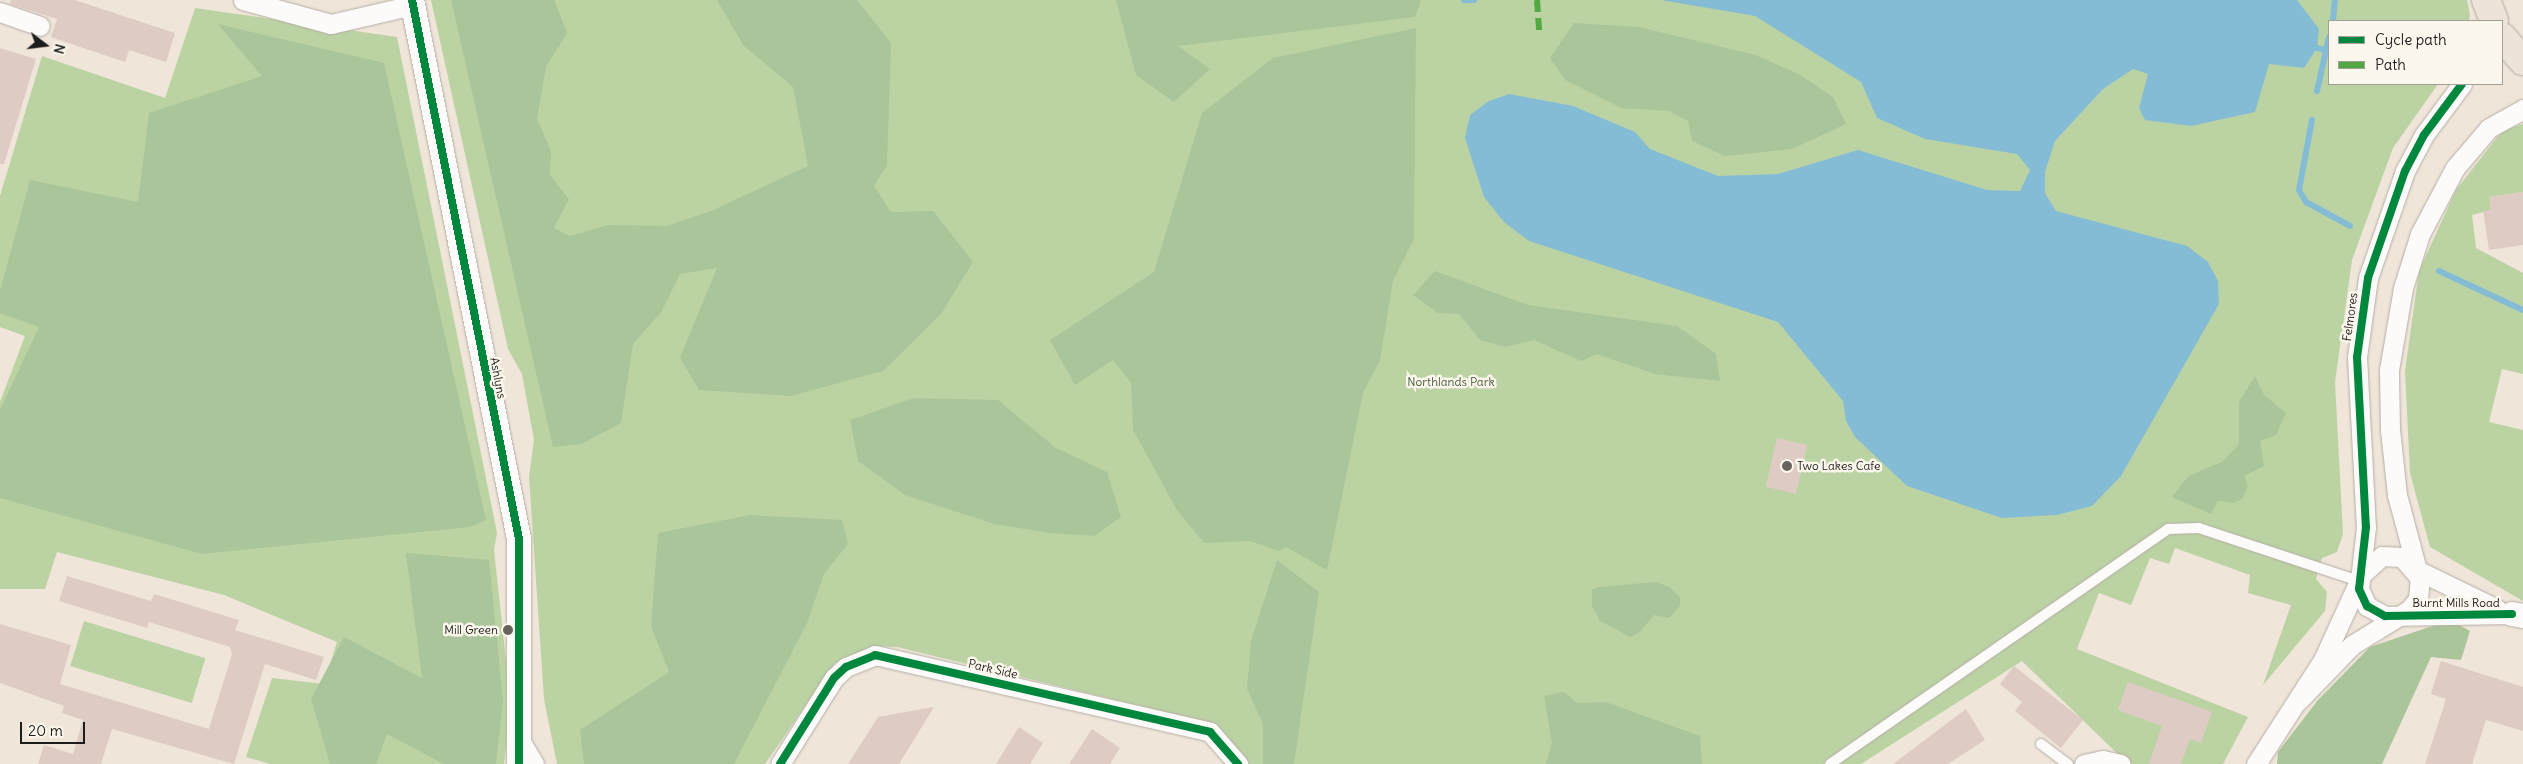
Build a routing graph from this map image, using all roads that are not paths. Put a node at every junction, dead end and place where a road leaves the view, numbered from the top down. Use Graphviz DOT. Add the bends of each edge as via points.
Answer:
graph roads {
  1 [pos="243,0"];
  2 [pos="413,2"];
  3 [pos="0,12"];
  4 [pos="40,26"];
  5 [pos="2503,38"];
  6 [pos="2523,61"];
  7 [pos="2461,85"];
  8 [pos="2523,108"];
  9 [pos="2417,570"];
  10 [pos="2360,579"];
  11 [pos="2400,615"];
  12 [pos="2518,615"];
  13 [pos="2298,701"];
  14 [pos="2041,744"];
  15 [pos="520,753"];
  16 [pos="534,764"];
  17 [pos="780,764"];
  18 [pos="1238,764"];
  19 [pos="1830,764"];
  20 [pos="2068,764"];
  21 [pos="2084,764"];
  22 [pos="2121,764"];
  23 [pos="2256,764"];
  1 -- 2 [label="street" via="331,24"];
  2 -- 15 [label="street, Ashlyns" via="519,539"];
  3 -- 4 [label="street"];
  5 -- 6 [label="main road"];
  7 -- 10 [label="street, Felmores" via="2424,135 2405,171 2368,278 2356,381 2366,490"];
  8 -- 9 [label="street" via="2489,128 2455,168 2420,234 2402,288 2389,370 2390,430 2398,496"];
  9 -- 10 [label="street" via="2402,557 2391,555 2371,561"];
  9 -- 11 [label="street" via="2418,599"];
  9 -- 12 [label="street, Burnt Mills Road"];
  10 -- 11 [label="street" via="2367,606 2386,616"];
  10 -- 13 [label="street, Felmores" via="2342,624"];
  10 -- 19 [label="lane" via="2199,528 2168,529"];
  11 -- 12 [label="street, Burnt Mills Road"];
  11 -- 13 [label="street, Felmores" via="2352,645"];
  13 -- 23 [label="street, Felmores"];
  14 -- 20 [label="lane"];
  15 -- 16 [label="street"];
  17 -- 18 [label="street, Park Side" via="834,678 846,667 875,655 1210,732"];
  21 -- 22 [label="street" via="2103,760"];
}
